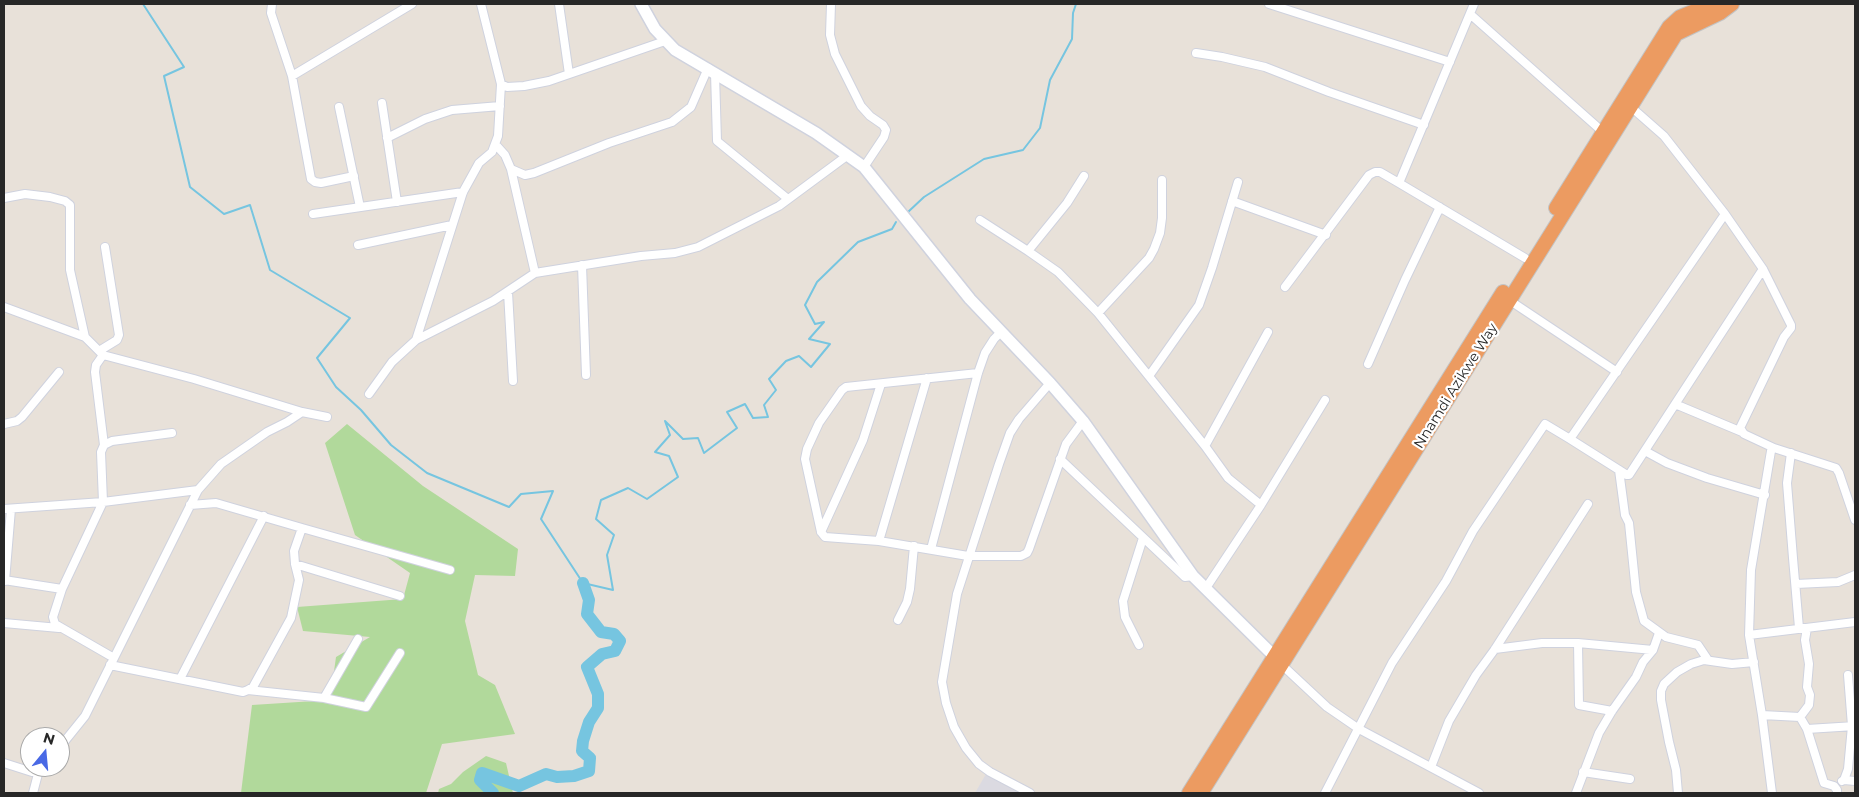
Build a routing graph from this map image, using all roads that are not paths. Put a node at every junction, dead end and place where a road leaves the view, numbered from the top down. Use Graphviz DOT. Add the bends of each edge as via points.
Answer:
graph roads {
  1 [pos="272,4"];
  2 [pos="412,4"];
  3 [pos="481,4"];
  4 [pos="558,4"];
  5 [pos="641,4"];
  6 [pos="831,4"];
  7 [pos="1269,4"];
  8 [pos="1474,4"];
  9 [pos="1712,4"];
  10 [pos="1732,4"];
  11 [pos="1470,14"];
  12 [pos="666,41"];
  13 [pos="1196,54"];
  14 [pos="1450,62"];
  15 [pos="712,71"];
  16 [pos="569,74"];
  17 [pos="292,76"];
  18 [pos="501,84"];
  19 [pos="382,103"];
  20 [pos="500,106"];
  21 [pos="339,107"];
  22 [pos="1630,107"];
  23 [pos="1424,125"];
  24 [pos="1603,132"];
  25 [pos="387,138"];
  26 [pos="496,145"];
  27 [pos="848,155"];
  28 [pos="864,167"];
  29 [pos="511,169"];
  30 [pos="354,176"];
  31 [pos="1084,176"];
  32 [pos="1162,180"];
  33 [pos="1238,182"];
  34 [pos="1399,183"];
  35 [pos="463,192"];
  36 [pos="4,198"];
  37 [pos="788,199"];
  38 [pos="1232,201"];
  39 [pos="397,202"];
  40 [pos="360,207"];
  41 [pos="1440,207"];
  42 [pos="313,214"];
  43 [pos="1725,214"];
  44 [pos="980,220"];
  45 [pos="452,225"];
  46 [pos="1326,235"];
  47 [pos="358,245"];
  48 [pos="105,247"];
  49 [pos="1028,251"];
  50 [pos="1525,258"];
  51 [pos="582,265"];
  52 [pos="1764,268"];
  53 [pos="534,273"];
  54 [pos="1285,287"];
  55 [pos="508,292"];
  56 [pos="1509,300"];
  57 [pos="4,307"];
  58 [pos="1098,313"];
  59 [pos="1001,332"];
  60 [pos="1268,332"];
  61 [pos="85,337"];
  62 [pos="416,340"];
  63 [pos="101,353"];
  64 [pos="1368,364"];
  65 [pos="58,372"];
  66 [pos="1617,372"];
  67 [pos="978,373"];
  68 [pos="586,375"];
  69 [pos="1149,376"];
  70 [pos="927,378"];
  71 [pos="513,382"];
  72 [pos="1050,383"];
  73 [pos="881,384"];
  74 [pos="369,394"];
  75 [pos="1325,400"];
  76 [pos="1675,404"];
  77 [pos="302,412"];
  78 [pos="327,417"];
  79 [pos="1083,421"];
  80 [pos="4,424"];
  81 [pos="1742,432"];
  82 [pos="172,433"];
  83 [pos="1570,439"];
  84 [pos="104,445"];
  85 [pos="1205,446"];
  86 [pos="1774,448"];
  87 [pos="1645,451"];
  88 [pos="1791,453"];
  89 [pos="1060,459"];
  90 [pos="1619,470"];
  91 [pos="198,490"];
  92 [pos="1764,495"];
  93 [pos="103,502"];
  94 [pos="1588,504"];
  95 [pos="190,505"];
  96 [pos="1261,505"];
  97 [pos="7,509"];
  98 [pos="264,516"];
  99 [pos="1855,520"];
  100 [pos="302,528"];
  101 [pos="821,532"];
  102 [pos="1143,538"];
  103 [pos="879,541"];
  104 [pos="914,546"];
  105 [pos="931,549"];
  106 [pos="968,556"];
  107 [pos="295,564"];
  108 [pos="450,570"];
  109 [pos="1855,575"];
  110 [pos="1194,576"];
  111 [pos="4,580"];
  112 [pos="1796,584"];
  113 [pos="62,588"];
  114 [pos="1206,588"];
  115 [pos="400,596"];
  116 [pos="898,620"];
  117 [pos="1855,622"];
  118 [pos="4,623"];
  119 [pos="62,628"];
  120 [pos="1799,628"];
  121 [pos="1659,633"];
  122 [pos="1749,635"];
  123 [pos="358,639"];
  124 [pos="1578,643"];
  125 [pos="1139,645"];
  126 [pos="1495,649"];
  127 [pos="1653,650"];
  128 [pos="400,653"];
  129 [pos="1708,660"];
  130 [pos="1278,661"];
  131 [pos="112,662"];
  132 [pos="1754,662"];
  133 [pos="1848,675"];
  134 [pos="180,679"];
  135 [pos="248,690"];
  136 [pos="324,698"];
  137 [pos="1612,711"];
  138 [pos="1762,715"];
  139 [pos="1800,717"];
  140 [pos="1854,726"];
  141 [pos="1359,729"];
  142 [pos="1807,729"];
  143 [pos="70,735"];
  144 [pos="4,763"];
  145 [pos="1431,767"];
  146 [pos="20,768"];
  147 [pos="1583,772"];
  148 [pos="37,777"];
  149 [pos="1630,779"];
  150 [pos="1844,780"];
  151 [pos="1855,782"];
  152 [pos="1836,790"];
  153 [pos="32,793"];
  154 [pos="1030,793"];
  155 [pos="1189,793"];
  156 [pos="1201,793"];
  157 [pos="1325,793"];
  158 [pos="1479,793"];
  159 [pos="1576,793"];
  160 [pos="1678,793"];
  161 [pos="1772,793"];
  1 -- 17 [label="street" via="271,13"];
  2 -- 17 [label="street"];
  3 -- 18 [label="street"];
  4 -- 16 [label="street"];
  5 -- 12 [label="street"];
  6 -- 28 [label="street" via="830,35 835,54 861,106 886,130"];
  7 -- 14 [label="street"];
  8 -- 11 [label="street"];
  9 -- 24 [label="highway, Nnamdi Azikwe Way" via="1680,17 1669,27"];
  10 -- 22 [label="highway, Nnamdi Azikwe Way" via="1676,34"];
  11 -- 14 [label="street"];
  11 -- 24 [label="street"];
  12 -- 15 [label="street" via="675,50"];
  12 -- 16 [label="street"];
  13 -- 23 [label="street" via="1222,56 1265,67"];
  14 -- 23 [label="street"];
  15 -- 27 [label="street" via="816,132"];
  15 -- 29 [label="street" via="691,107 672,122 534,173 525,175"];
  15 -- 37 [label="street" via="717,141"];
  16 -- 18 [label="street" via="524,86"];
  17 -- 30 [label="street" via="310,179 321,183"];
  18 -- 20 [label="street"];
  19 -- 25 [label="street"];
  20 -- 25 [label="street" via="452,110"];
  20 -- 26 [label="street"];
  21 -- 30 [label="street"];
  22 -- 43 [label="street" via="1664,136"];
  22 -- 56 [label="highway, Nnamdi Azikwe Way"];
  23 -- 34 [label="street"];
  24 -- 50 [label="highway, Nnamdi Azikwe Way"];
  25 -- 39 [label="street"];
  26 -- 29 [label="street"];
  26 -- 35 [label="street" via="479,163"];
  27 -- 28 [label="street"];
  27 -- 37 [label="street"];
  28 -- 59 [label="street" via="970,299"];
  29 -- 53 [label="street"];
  30 -- 40 [label="street"];
  31 -- 49 [label="street" via="1067,203"];
  32 -- 58 [label="street" via="1162,218 1154,249"];
  33 -- 38 [label="street"];
  34 -- 41 [label="street"];
  34 -- 46 [label="street" via="1380,172 1369,176"];
  35 -- 39 [label="street"];
  35 -- 45 [label="street"];
  36 -- 61 [label="street" via="25,194 50,197 70,205 70,270"];
  37 -- 51 [label="street" via="688,251"];
  38 -- 46 [label="street"];
  38 -- 69 [label="street" via="1199,305"];
  39 -- 40 [label="street"];
  40 -- 42 [label="street"];
  41 -- 50 [label="street"];
  41 -- 64 [label="street"];
  43 -- 52 [label="street"];
  43 -- 66 [label="street"];
  44 -- 49 [label="street"];
  45 -- 47 [label="street"];
  45 -- 62 [label="street"];
  46 -- 54 [label="street"];
  48 -- 63 [label="street" via="119,335"];
  49 -- 58 [label="street" via="1058,272"];
  50 -- 130 [label="highway, Nnamdi Azikwe Way"];
  51 -- 53 [label="street"];
  51 -- 68 [label="street"];
  52 -- 76 [label="street"];
  52 -- 81 [label="street" via="1791,328 1740,428"];
  53 -- 55 [label="street"];
  55 -- 62 [label="street"];
  55 -- 71 [label="street"];
  56 -- 66 [label="street"];
  56 -- 130 [label="highway, Nnamdi Azikwe Way"];
  57 -- 61 [label="street"];
  58 -- 69 [label="street"];
  59 -- 67 [label="street" via="985,353"];
  59 -- 72 [label="street"];
  60 -- 85 [label="street"];
  61 -- 63 [label="street"];
  62 -- 74 [label="street" via="392,362"];
  63 -- 77 [label="street"];
  63 -- 84 [label="street" via="95,372"];
  65 -- 80 [label="street" via="22,417"];
  66 -- 83 [label="street"];
  67 -- 70 [label="street"];
  67 -- 105 [label="street"];
  69 -- 85 [label="street"];
  70 -- 73 [label="street"];
  70 -- 103 [label="street"];
  72 -- 79 [label="street"];
  72 -- 106 [label="street" via="1010,433"];
  73 -- 101 [label="street" via="862,440"];
  73 -- 101 [label="street" via="842,390 819,423 807,449 805,458"];
  75 -- 96 [label="street"];
  76 -- 81 [label="street"];
  76 -- 87 [label="street"];
  77 -- 78 [label="street"];
  77 -- 91 [label="street" via="221,464"];
  79 -- 89 [label="street" via="1066,444"];
  79 -- 110 [label="street"];
  81 -- 86 [label="street"];
  82 -- 84 [label="street" via="112,441"];
  83 -- 90 [label="street"];
  83 -- 141 [label="street" via="1545,424 1473,531 1446,581 1392,664"];
  84 -- 93 [label="street" via="100,452"];
  85 -- 96 [label="street" via="1228,478"];
  86 -- 88 [label="street"];
  86 -- 92 [label="street"];
  87 -- 90 [label="street" via="1629,475"];
  87 -- 92 [label="street" via="1706,478"];
  88 -- 99 [label="street" via="1836,468"];
  88 -- 112 [label="street" via="1787,483"];
  89 -- 102 [label="street"];
  89 -- 106 [label="street" via="1027,553 1021,556"];
  90 -- 121 [label="street" via="1629,523 1636,592 1644,621"];
  91 -- 93 [label="street"];
  91 -- 95 [label="street"];
  92 -- 122 [label="street" via="1751,570"];
  93 -- 97 [label="street"];
  93 -- 113 [label="street"];
  94 -- 126 [label="street"];
  95 -- 98 [label="street" via="216,503"];
  95 -- 131 [label="street"];
  96 -- 114 [label="street"];
  97 -- 111 [label="street"];
  98 -- 100 [label="street"];
  98 -- 134 [label="street"];
  100 -- 107 [label="street" via="294,551"];
  100 -- 108 [label="street"];
  101 -- 103 [label="street" via="825,536"];
  102 -- 110 [label="street" via="1186,578"];
  102 -- 125 [label="street" via="1123,601 1125,616"];
  103 -- 104 [label="street"];
  104 -- 105 [label="street"];
  104 -- 116 [label="street" via="910,589"];
  105 -- 106 [label="street"];
  106 -- 154 [label="street" via="957,594 942,682 946,703 954,727 979,764"];
  107 -- 115 [label="street"];
  107 -- 135 [label="street" via="299,580 291,618 253,687"];
  109 -- 112 [label="street" via="1838,582"];
  110 -- 114 [label="street"];
  111 -- 113 [label="street"];
  112 -- 120 [label="street"];
  113 -- 119 [label="street" via="53,617 55,624"];
  114 -- 130 [label="street"];
  117 -- 120 [label="street"];
  118 -- 119 [label="street"];
  119 -- 131 [label="street"];
  120 -- 122 [label="street"];
  120 -- 139 [label="street" via="1806,628 1807,687 1810,694 1809,705"];
  121 -- 127 [label="street"];
  121 -- 129 [label="street" via="1698,645"];
  122 -- 132 [label="street"];
  123 -- 136 [label="street"];
  124 -- 126 [label="street" via="1542,643"];
  124 -- 127 [label="street"];
  124 -- 137 [label="street" via="1579,705"];
  126 -- 145 [label="street" via="1476,674 1449,721"];
  127 -- 137 [label="street"];
  128 -- 136 [label="street" via="366,707"];
  129 -- 132 [label="street" via="1732,664"];
  129 -- 160 [label="street" via="1677,672 1661,691"];
  130 -- 141 [label="street" via="1326,707"];
  130 -- 155 [label="highway, Nnamdi Azikwe Way"];
  130 -- 156 [label="highway, Nnamdi Azikwe Way"];
  131 -- 134 [label="street"];
  131 -- 143 [label="street" via="85,716"];
  132 -- 138 [label="street"];
  133 -- 140 [label="street"];
  134 -- 135 [label="street" via="242,692"];
  135 -- 136 [label="street"];
  137 -- 147 [label="street"];
  138 -- 139 [label="street"];
  138 -- 161 [label="street"];
  139 -- 142 [label="street"];
  140 -- 142 [label="street"];
  140 -- 150 [label="street"];
  141 -- 145 [label="street"];
  141 -- 157 [label="street"];
  142 -- 152 [label="street" via="1824,783"];
  144 -- 146 [label="street"];
  145 -- 158 [label="street"];
  147 -- 149 [label="street"];
  147 -- 159 [label="street"];
  148 -- 153 [label="street"];
  150 -- 151 [label="street"];
  150 -- 152 [label="street"];
}
